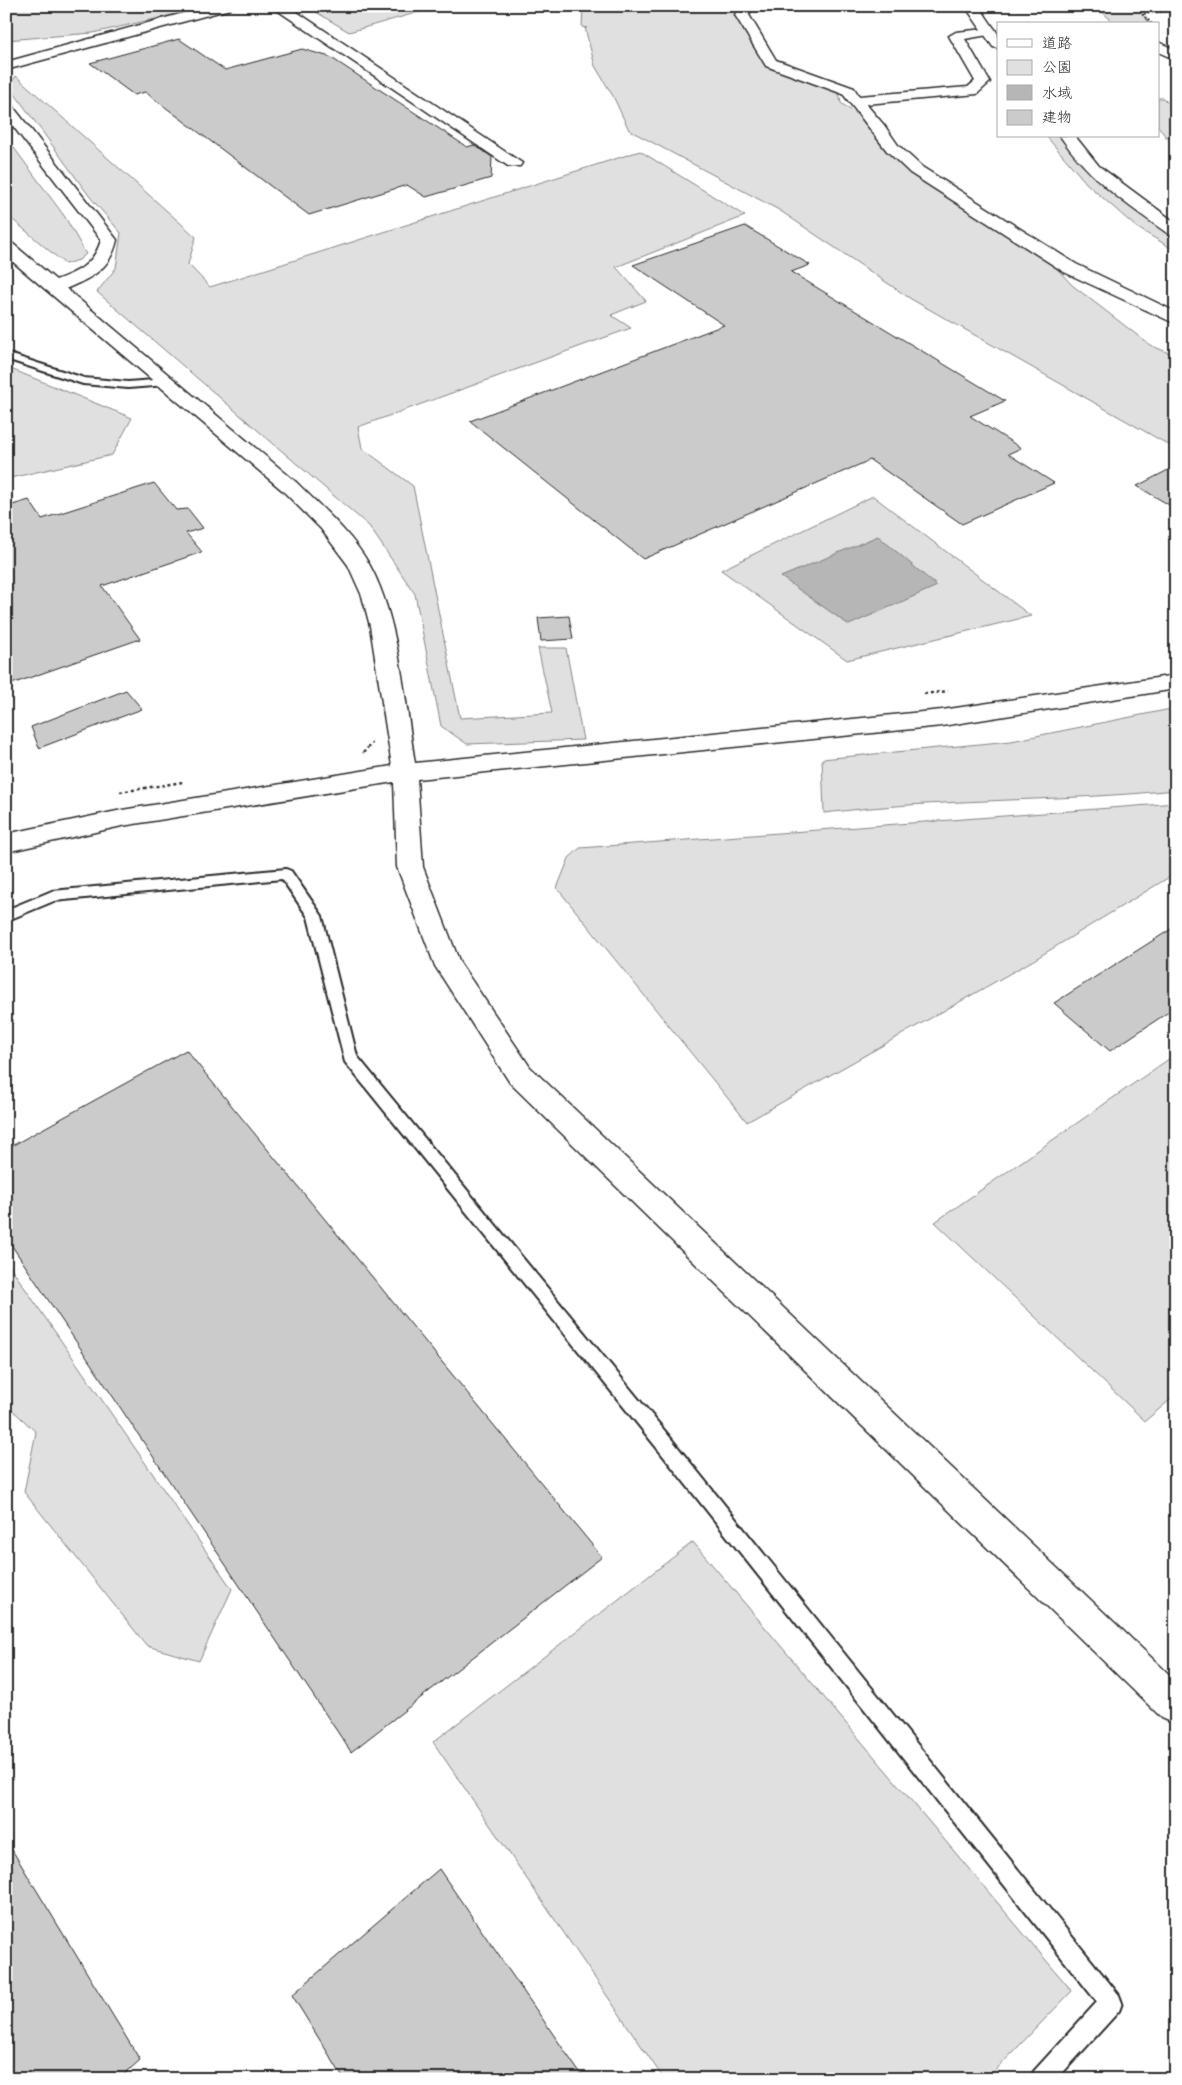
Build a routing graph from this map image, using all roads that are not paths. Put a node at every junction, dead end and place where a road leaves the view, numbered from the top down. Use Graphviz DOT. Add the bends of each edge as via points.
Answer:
graph roads {
  1 [pos="225,6"];
  2 [pos="278,6"];
  3 [pos="746,6"];
  4 [pos="972,6"];
  5 [pos="989,31"];
  6 [pos="997,43"];
  7 [pos="1160,47"];
  8 [pos="1176,56"];
  9 [pos="6,66"];
  10 [pos="855,101"];
  11 [pos="6,107"];
  12 [pos="1069,138"];
  13 [pos="514,163"];
  14 [pos="1176,231"];
  15 [pos="6,247"];
  16 [pos="54,288"];
  17 [pos="1176,319"];
  18 [pos="6,356"];
  19 [pos="167,382"];
  20 [pos="1176,682"];
  21 [pos="405,772"];
  22 [pos="6,843"];
  23 [pos="6,916"];
  24 [pos="1176,1706"];
  25 [pos="1042,2079"];
  1 -- 9 [label="street"];
  2 -- 13 [label="street"];
  3 -- 10 [label="street" via="742,15 771,63 849,91"];
  4 -- 5 [label="street"];
  5 -- 6 [label="street"];
  5 -- 10 [label="street" via="956,36 983,82 972,91"];
  7 -- 8 [label="street"];
  10 -- 17 [label="street" via="892,148 916,170 1070,268"];
  11 -- 16 [label="street" via="109,240 107,255 92,271"];
  12 -- 14 [label="street" via="1093,169"];
  15 -- 16 [label="street"];
  16 -- 19 [label="street"];
  18 -- 19 [label="lane" via="82,380 128,385"];
  19 -- 21 [label="street" via="289,486 328,524 358,564 373,596 381,626"];
  20 -- 21 [label="street" via="942,718"];
  21 -- 22 [label="street" via="122,818"];
  21 -- 24 [label="street" via="413,876 448,966 520,1075"];
  23 -- 25 [label="lane" via="52,896 286,874 315,916 350,1058 655,1431 1111,2003"];
}
